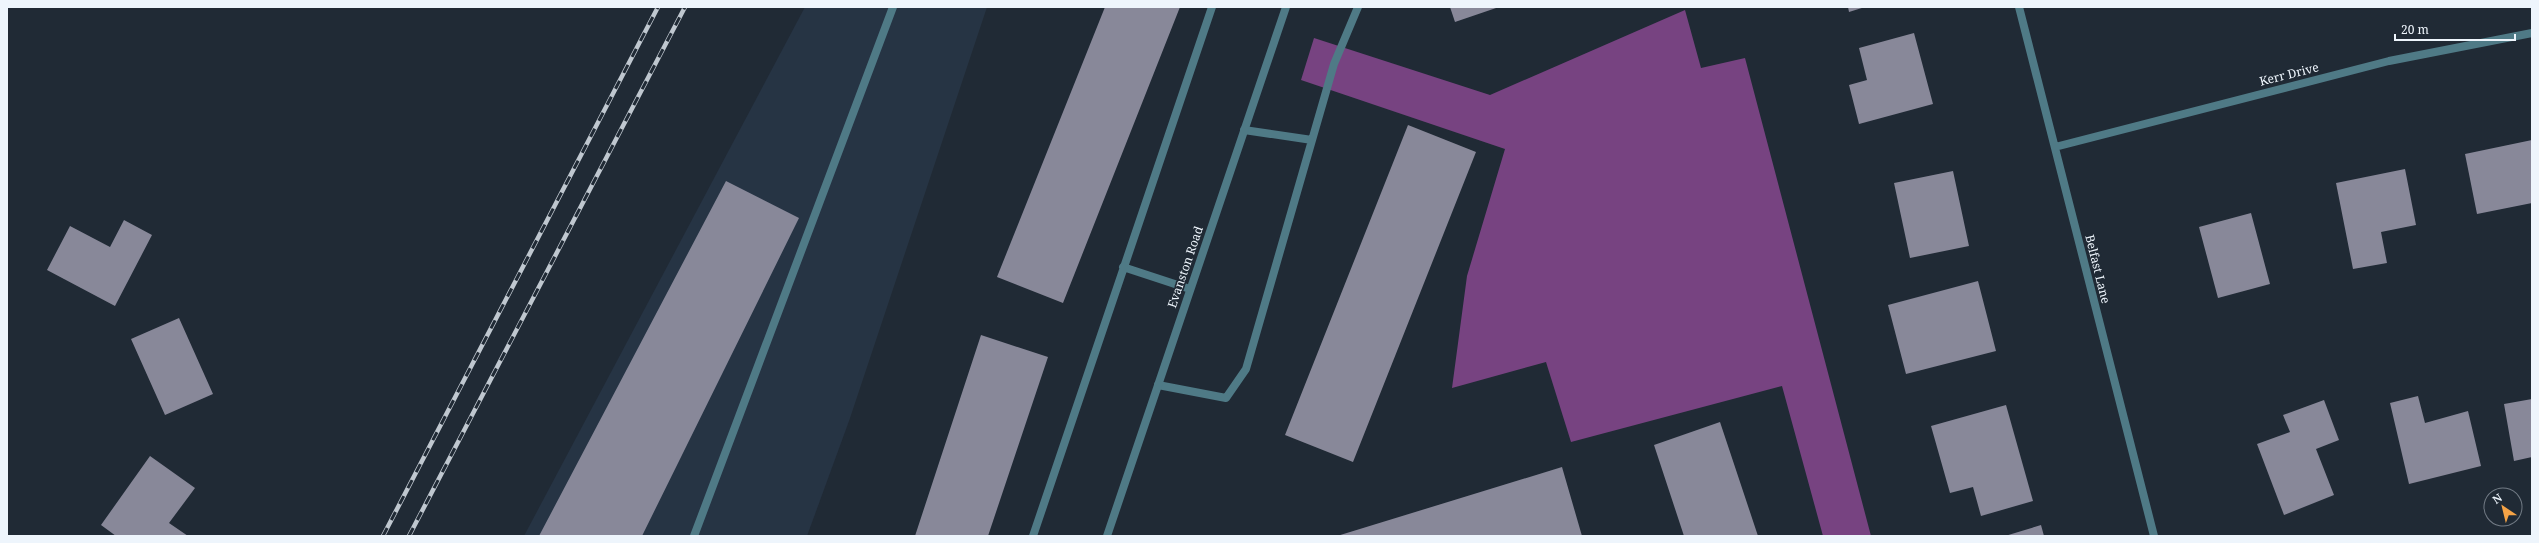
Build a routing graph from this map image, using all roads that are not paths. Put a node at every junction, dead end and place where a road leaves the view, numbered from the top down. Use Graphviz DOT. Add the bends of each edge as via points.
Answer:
graph roads {
  1 [pos="893,7"];
  2 [pos="1212,7"];
  3 [pos="1286,7"];
  4 [pos="1358,7"];
  5 [pos="2019,7"];
  6 [pos="2532,33"];
  7 [pos="1244,130"];
  8 [pos="1312,140"];
  9 [pos="2055,147"];
  10 [pos="1123,268"];
  11 [pos="1190,289"];
  12 [pos="1158,385"];
  13 [pos="694,536"];
  14 [pos="1033,536"];
  15 [pos="1108,536"];
  16 [pos="2154,536"];
  1 -- 13 [label="street"];
  2 -- 10 [label="street"];
  3 -- 7 [label="street, Evanston Road"];
  4 -- 8 [label="street" via="1334,64"];
  5 -- 9 [label="street, Belfast Lane"];
  6 -- 9 [label="street, Kerr Drive" via="2388,61"];
  7 -- 8 [label="street"];
  7 -- 11 [label="street, Evanston Road"];
  8 -- 12 [label="street" via="1246,369 1226,398"];
  9 -- 16 [label="street, Belfast Lane"];
  10 -- 11 [label="street"];
  10 -- 14 [label="street"];
  11 -- 12 [label="street, Evanston Road"];
  12 -- 15 [label="street, Evanston Road"];
}
